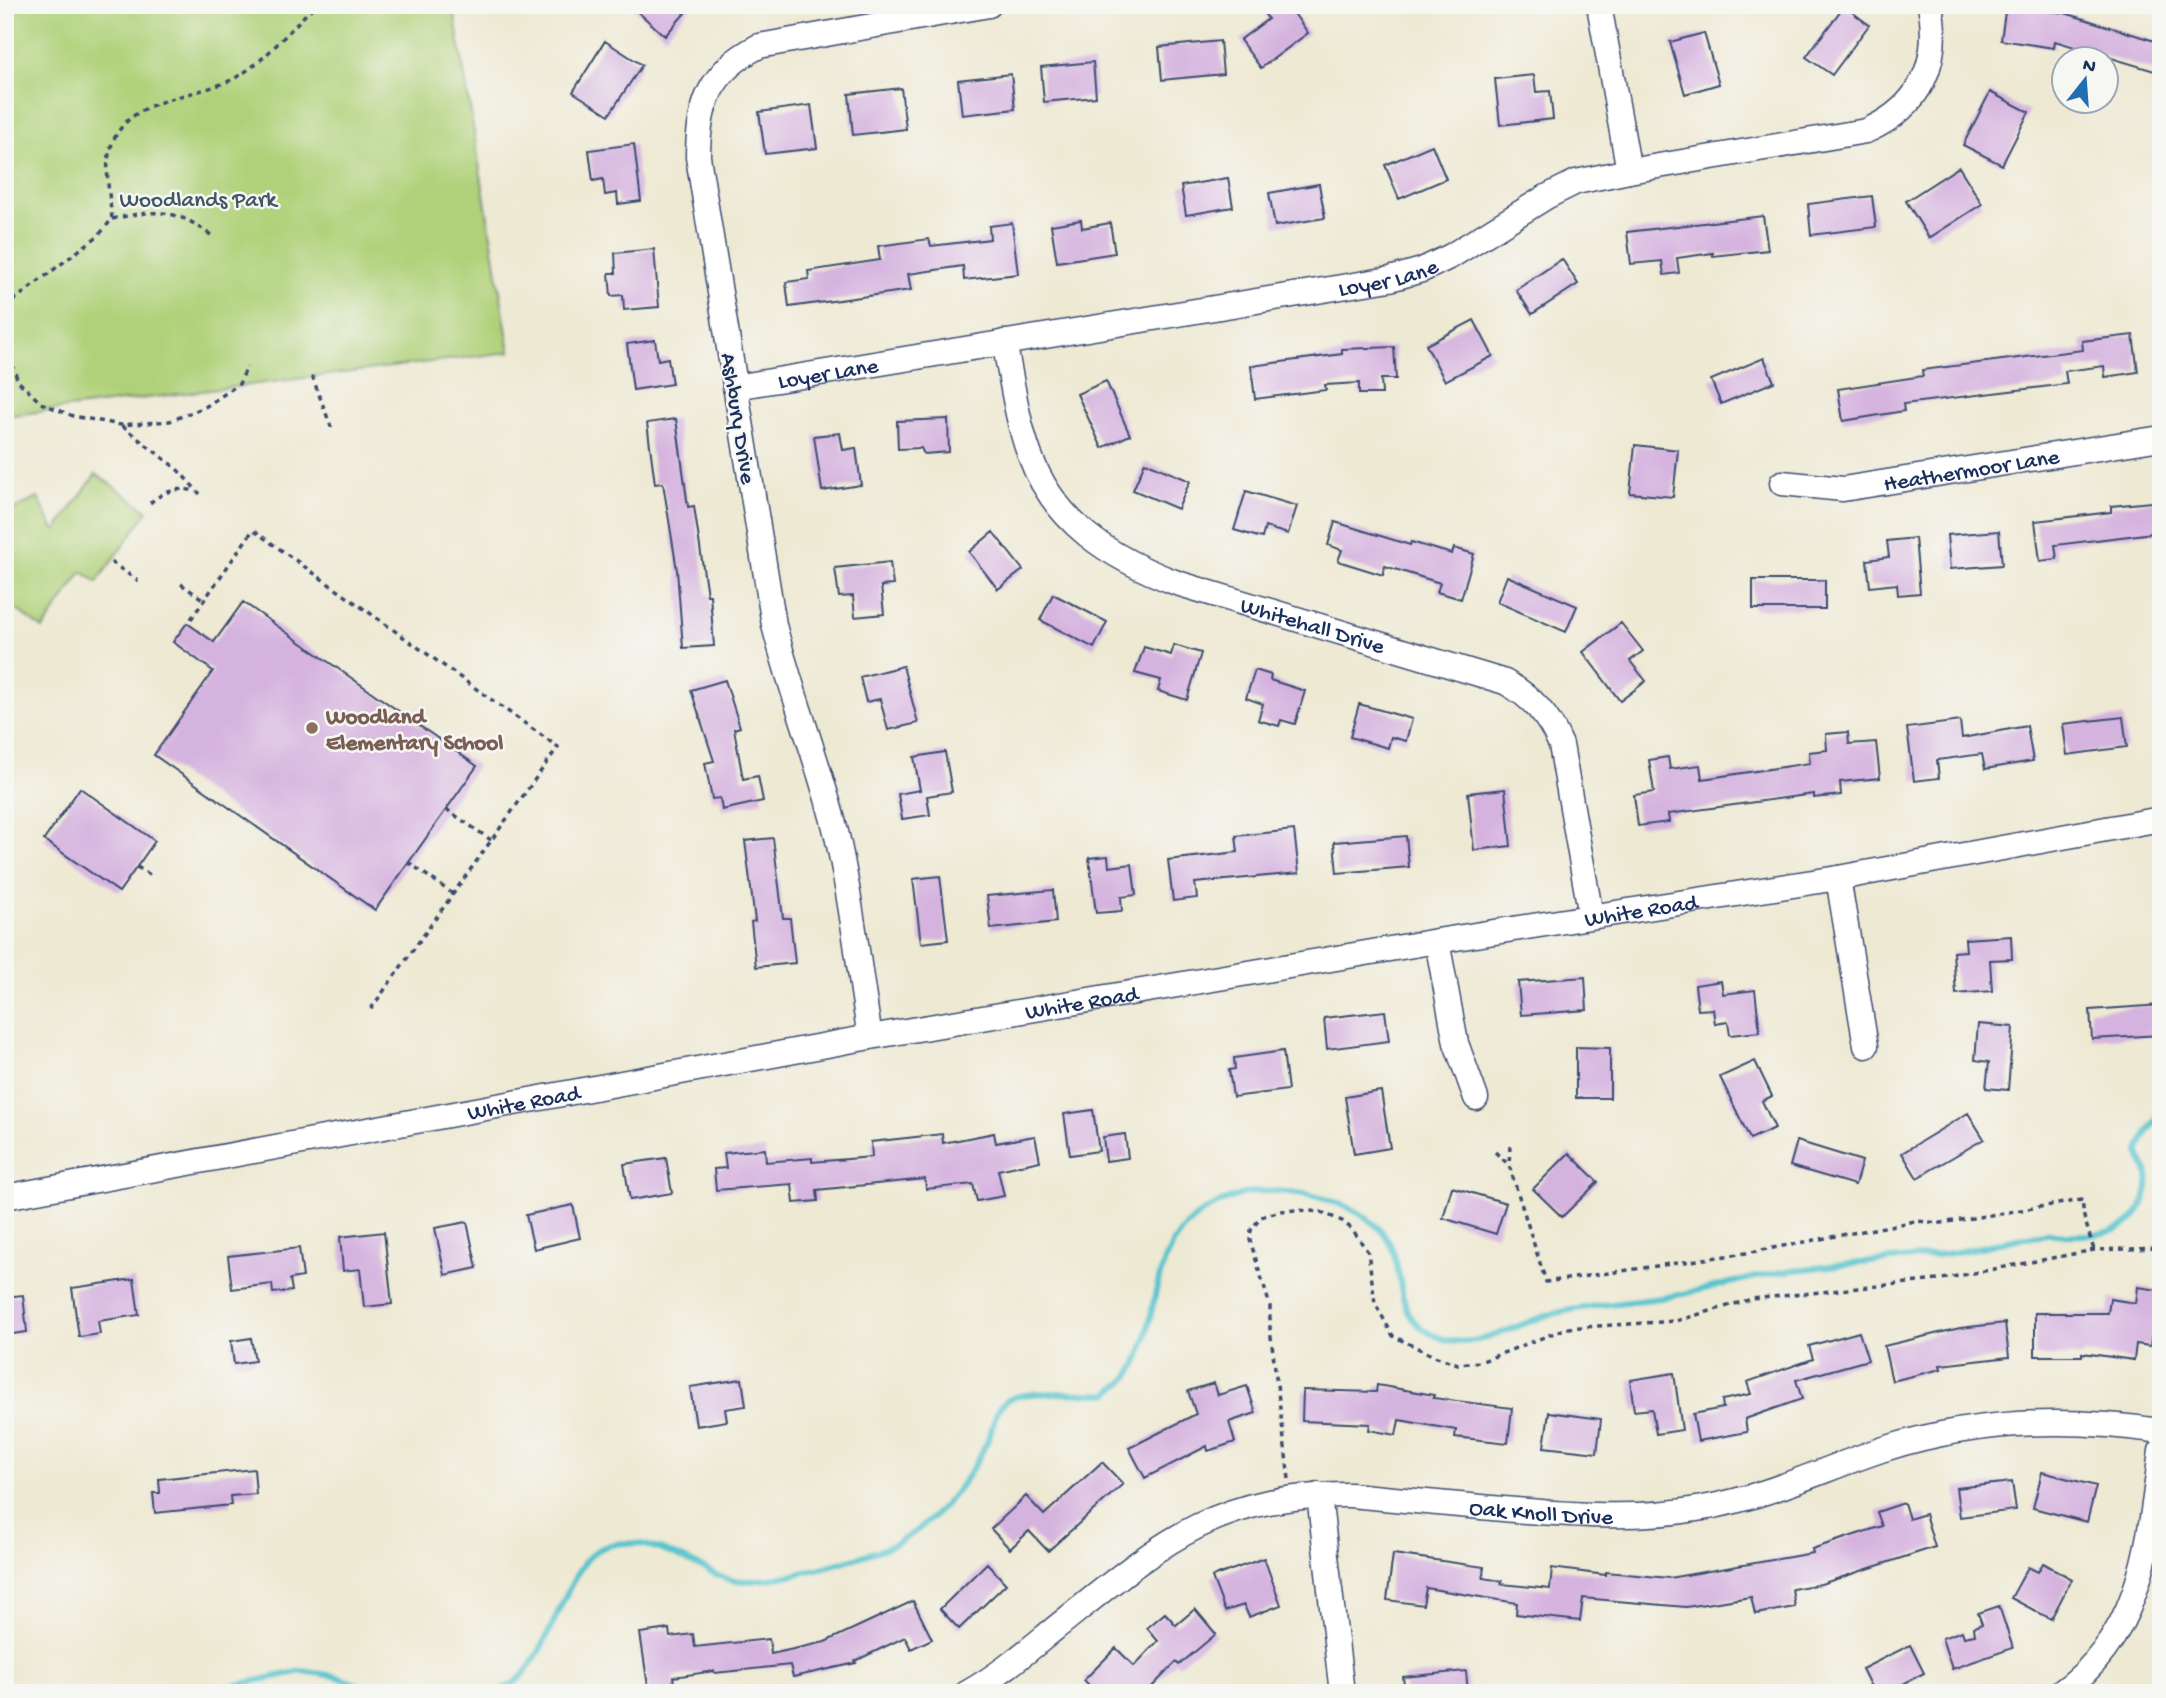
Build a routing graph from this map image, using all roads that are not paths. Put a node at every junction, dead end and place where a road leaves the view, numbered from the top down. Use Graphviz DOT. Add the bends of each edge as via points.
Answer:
graph roads {
  1 [pos="1599,5"];
  2 [pos="1930,5"];
  3 [pos="973,6"];
  4 [pos="1629,171"];
  5 [pos="1004,342"];
  6 [pos="735,387"];
  7 [pos="2161,438"];
  8 [pos="1782,483"];
  9 [pos="2161,819"];
  10 [pos="1838,878"];
  11 [pos="1591,916"];
  12 [pos="1437,941"];
  13 [pos="870,1037"];
  14 [pos="1866,1046"];
  15 [pos="1476,1098"];
  16 [pos="5,1197"];
  17 [pos="2158,1424"];
  18 [pos="2161,1451"];
  19 [pos="1319,1495"];
  20 [pos="967,1693"];
  21 [pos="1342,1693"];
  22 [pos="2060,1693"];
  1 -- 4 [label="street"];
  2 -- 4 [label="street, Loyer Lane" via="1934,38 1929,68 1915,95 1880,125 1852,135"];
  3 -- 6 [label="street, Ashbury Drive" via="774,41 731,63 711,88 700,117 698,157"];
  4 -- 5 [label="street, Loyer Lane" via="1576,182 1451,256 1390,279"];
  5 -- 6 [label="street, Loyer Lane"];
  5 -- 11 [label="street, Whitehall Drive" via="1020,423 1039,475 1065,514 1113,555 1177,583 1505,682 1534,702 1561,745"];
  6 -- 13 [label="street, Ashbury Drive" via="774,625 837,839"];
  7 -- 8 [label="street, Heathermoor Lane" via="1843,489"];
  9 -- 10 [label="street, White Road"];
  10 -- 11 [label="street, White Road"];
  10 -- 14 [label="street"];
  11 -- 12 [label="street, White Road"];
  12 -- 13 [label="street, White Road"];
  12 -- 15 [label="street" via="1456,1043"];
  13 -- 16 [label="street, White Road"];
  17 -- 19 [label="street, Oak Knoll Drive" via="1984,1426 1929,1436 1749,1498 1665,1514 1571,1515"];
  18 -- 22 [label="street" via="2143,1559 2126,1617 2089,1670"];
  19 -- 20 [label="street, Oak Knoll Drive" via="1247,1506 1174,1537 1016,1661"];
  19 -- 21 [label="street"];
}
